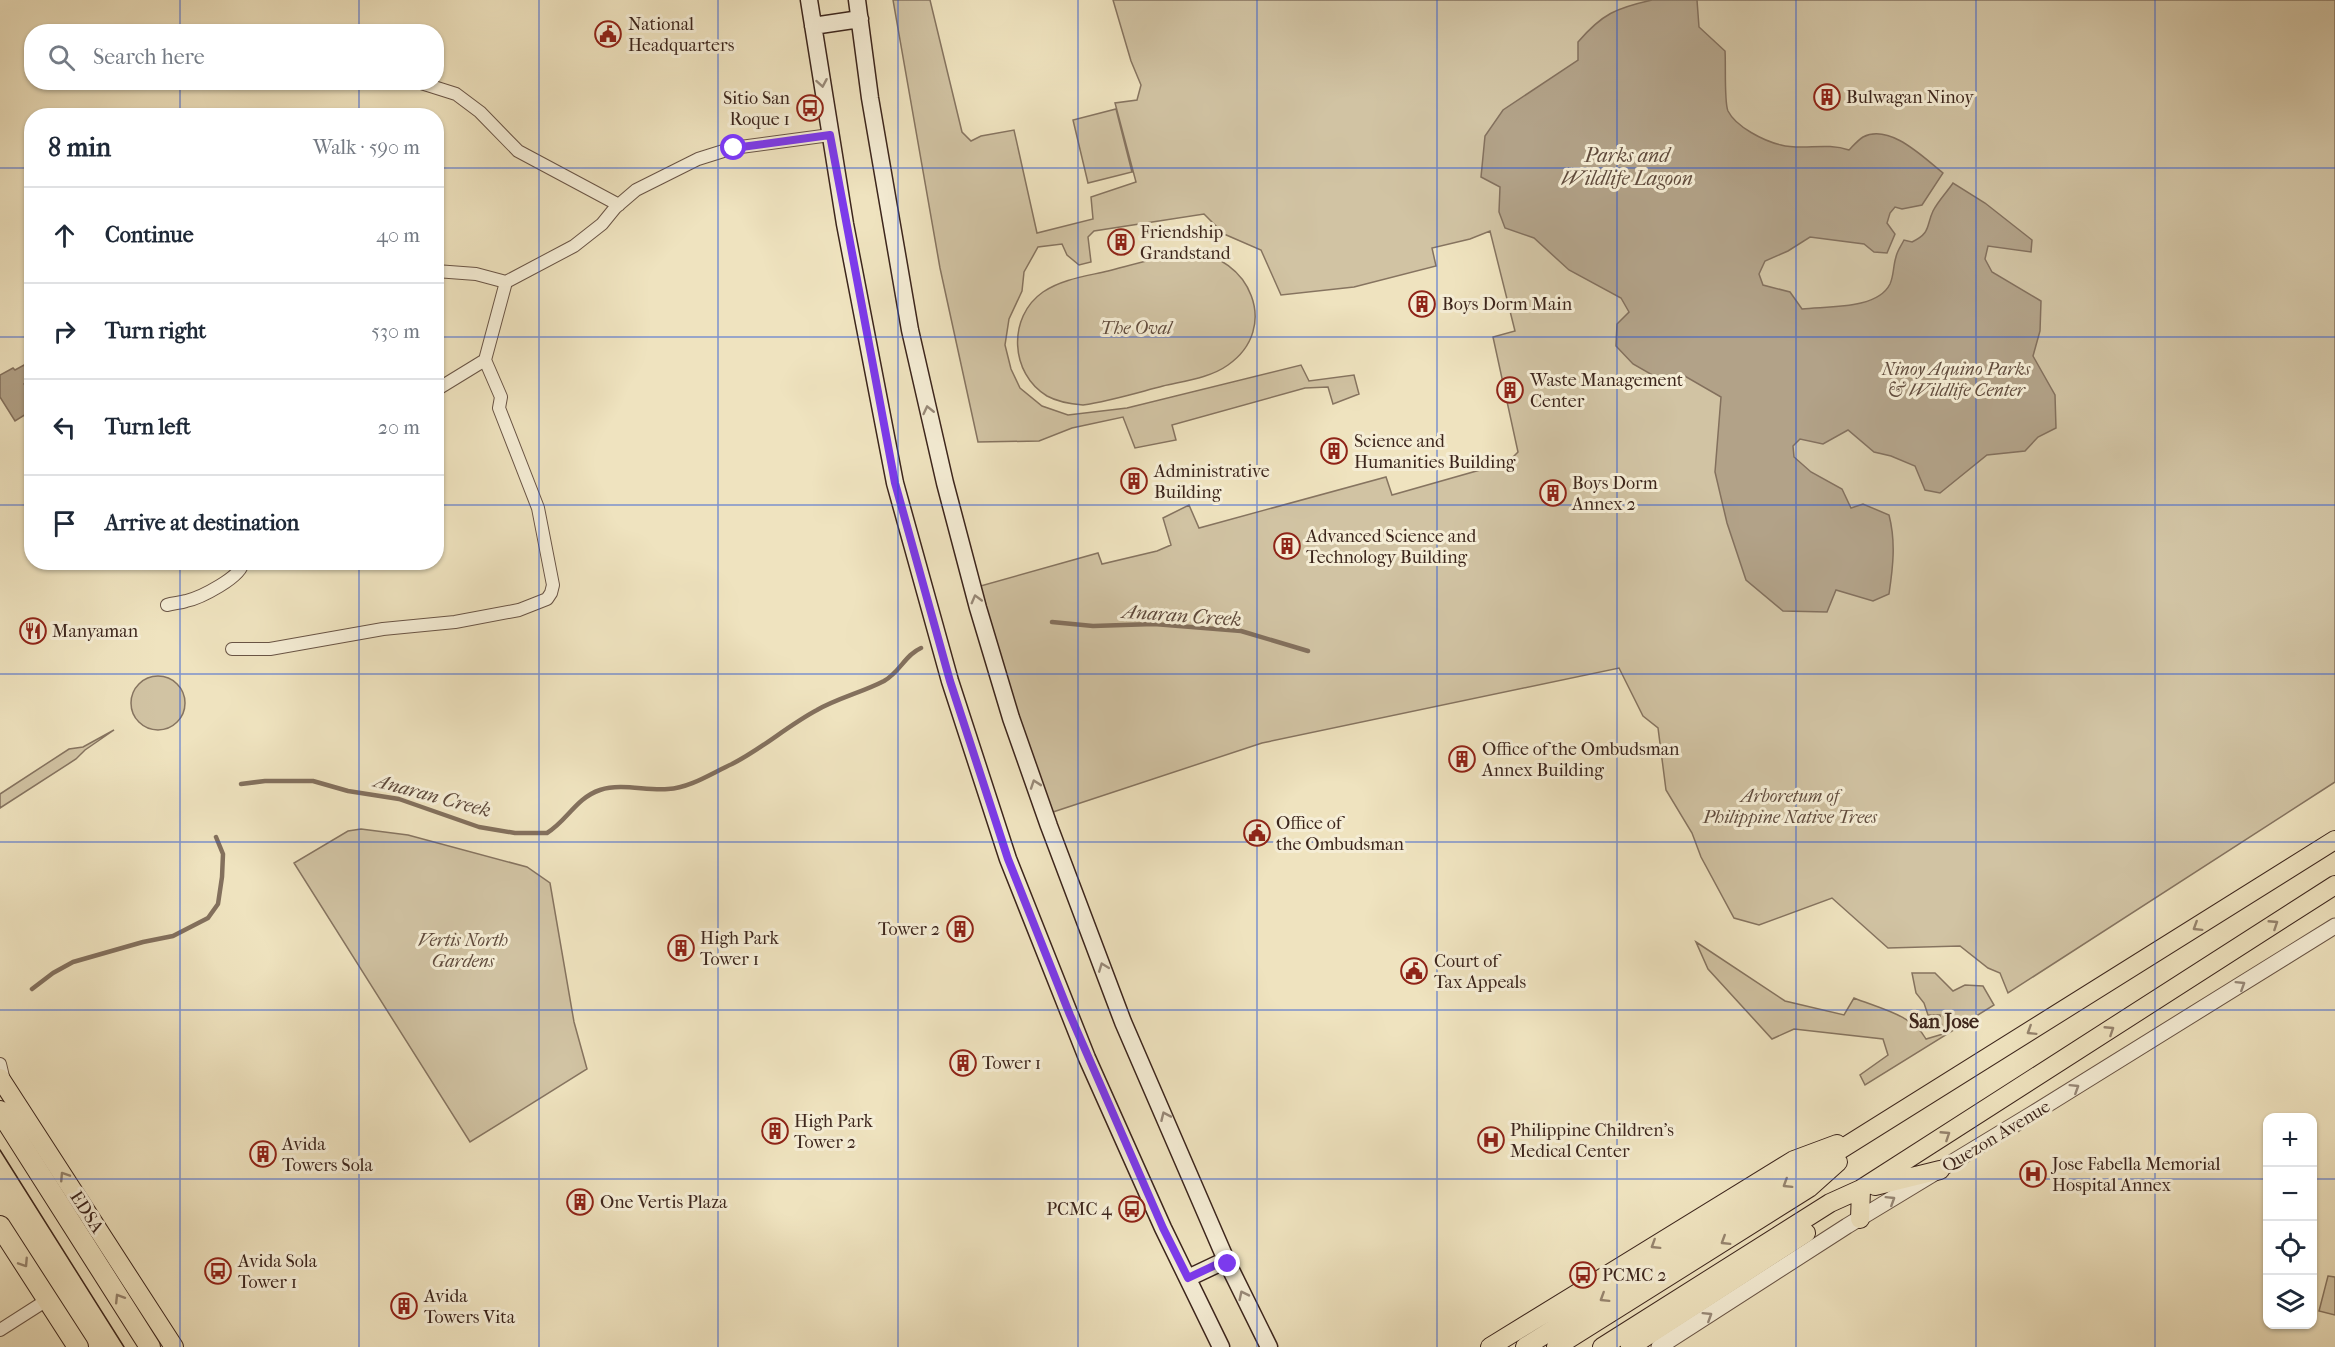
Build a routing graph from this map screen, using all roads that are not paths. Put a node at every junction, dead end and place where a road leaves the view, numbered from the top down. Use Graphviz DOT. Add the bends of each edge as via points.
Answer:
graph roads {
  1 [pos="809,0"];
  2 [pos="857,0"];
  3 [pos="860,19"];
  4 [pos="813,26"];
  5 [pos="443,90"];
  6 [pos="830,135"];
  7 [pos="619,204"];
  8 [pos="444,272"];
  9 [pos="506,282"];
  10 [pos="485,360"];
  11 [pos="444,385"];
  12 [pos="240,570"];
  13 [pos="167,605"];
  14 [pos="232,649"];
  15 [pos="2335,840"];
  16 [pos="2335,885"];
  17 [pos="2335,926"];
  18 [pos="0,1064"];
  19 [pos="3,1082"];
  20 [pos="0,1111"];
  21 [pos="1873,1131"];
  22 [pos="1940,1170"];
  23 [pos="1861,1189"];
  24 [pos="1860,1220"];
  25 [pos="0,1226"];
  26 [pos="1226,1260"];
  27 [pos="1188,1278"];
  28 [pos="48,1300"];
  29 [pos="0,1330"];
  30 [pos="78,1347"];
  31 [pos="150,1347"];
  32 [pos="174,1347"];
  33 [pos="1221,1347"];
  34 [pos="1269,1347"];
  35 [pos="1490,1347"];
  36 [pos="1525,1347"];
  37 [pos="1556,1347"];
  38 [pos="1602,1347"];
  39 [pos="1630,1347"];
  40 [pos="1659,1347"];
  1 -- 4 [label="main road"];
  2 -- 3 [label="main road"];
  3 -- 4 [label="main road"];
  26 -- 3 [label="main road, one-way" via="1123,1022 1049,826 991,652 943,474 910,330"];
  4 -- 6 [label="main road, one-way"];
  5 -- 7 [label="street" via="456,94 480,112 518,151"];
  6 -- 7 [label="street" via="734,148 698,159 636,190"];
  6 -- 27 [label="main road" via="895,483 950,681 1008,859 1057,983 1101,1090"];
  7 -- 9 [label="street" via="602,224 574,246"];
  8 -- 9 [label="street"];
  9 -- 10 [label="street"];
  10 -- 11 [label="street"];
  10 -- 14 [label="street" via="501,397 499,408 538,508 553,585 547,598 519,610 455,622 383,629 270,649"];
  12 -- 13 [label="street" via="202,596"];
  15 -- 21 [label="main road, one-way"];
  23 -- 16 [label="main road, Quezon Avenue, one-way"];
  22 -- 17 [label="street, Quezon Avenue, one-way"];
  18 -- 19 [label="street"];
  32 -- 19 [label="main road, EDSA, one-way"];
  31 -- 20 [label="highway, EDSA, one-way"];
  21 -- 35 [label="main road, one-way" via="1794,1160"];
  21 -- 36 [label="main road, one-way"];
  21 -- 37 [label="main road, one-way" via="1809,1188"];
  22 -- 23 [label="main road"];
  24 -- 22 [label="street, Quezon Avenue, one-way"];
  23 -- 24 [label="main road"];
  23 -- 38 [label="main road, Quezon Avenue" via="1830,1203"];
  23 -- 39 [label="main road, Quezon Avenue" via="1835,1214"];
  40 -- 24 [label="street, Quezon Avenue, one-way"];
  25 -- 28 [label="highway, one-way"];
  26 -- 27 [label="main road"];
  34 -- 26 [label="main road, one-way"];
  27 -- 33 [label="main road"];
  28 -- 29 [label="street"];
  28 -- 30 [label="highway"];
}
